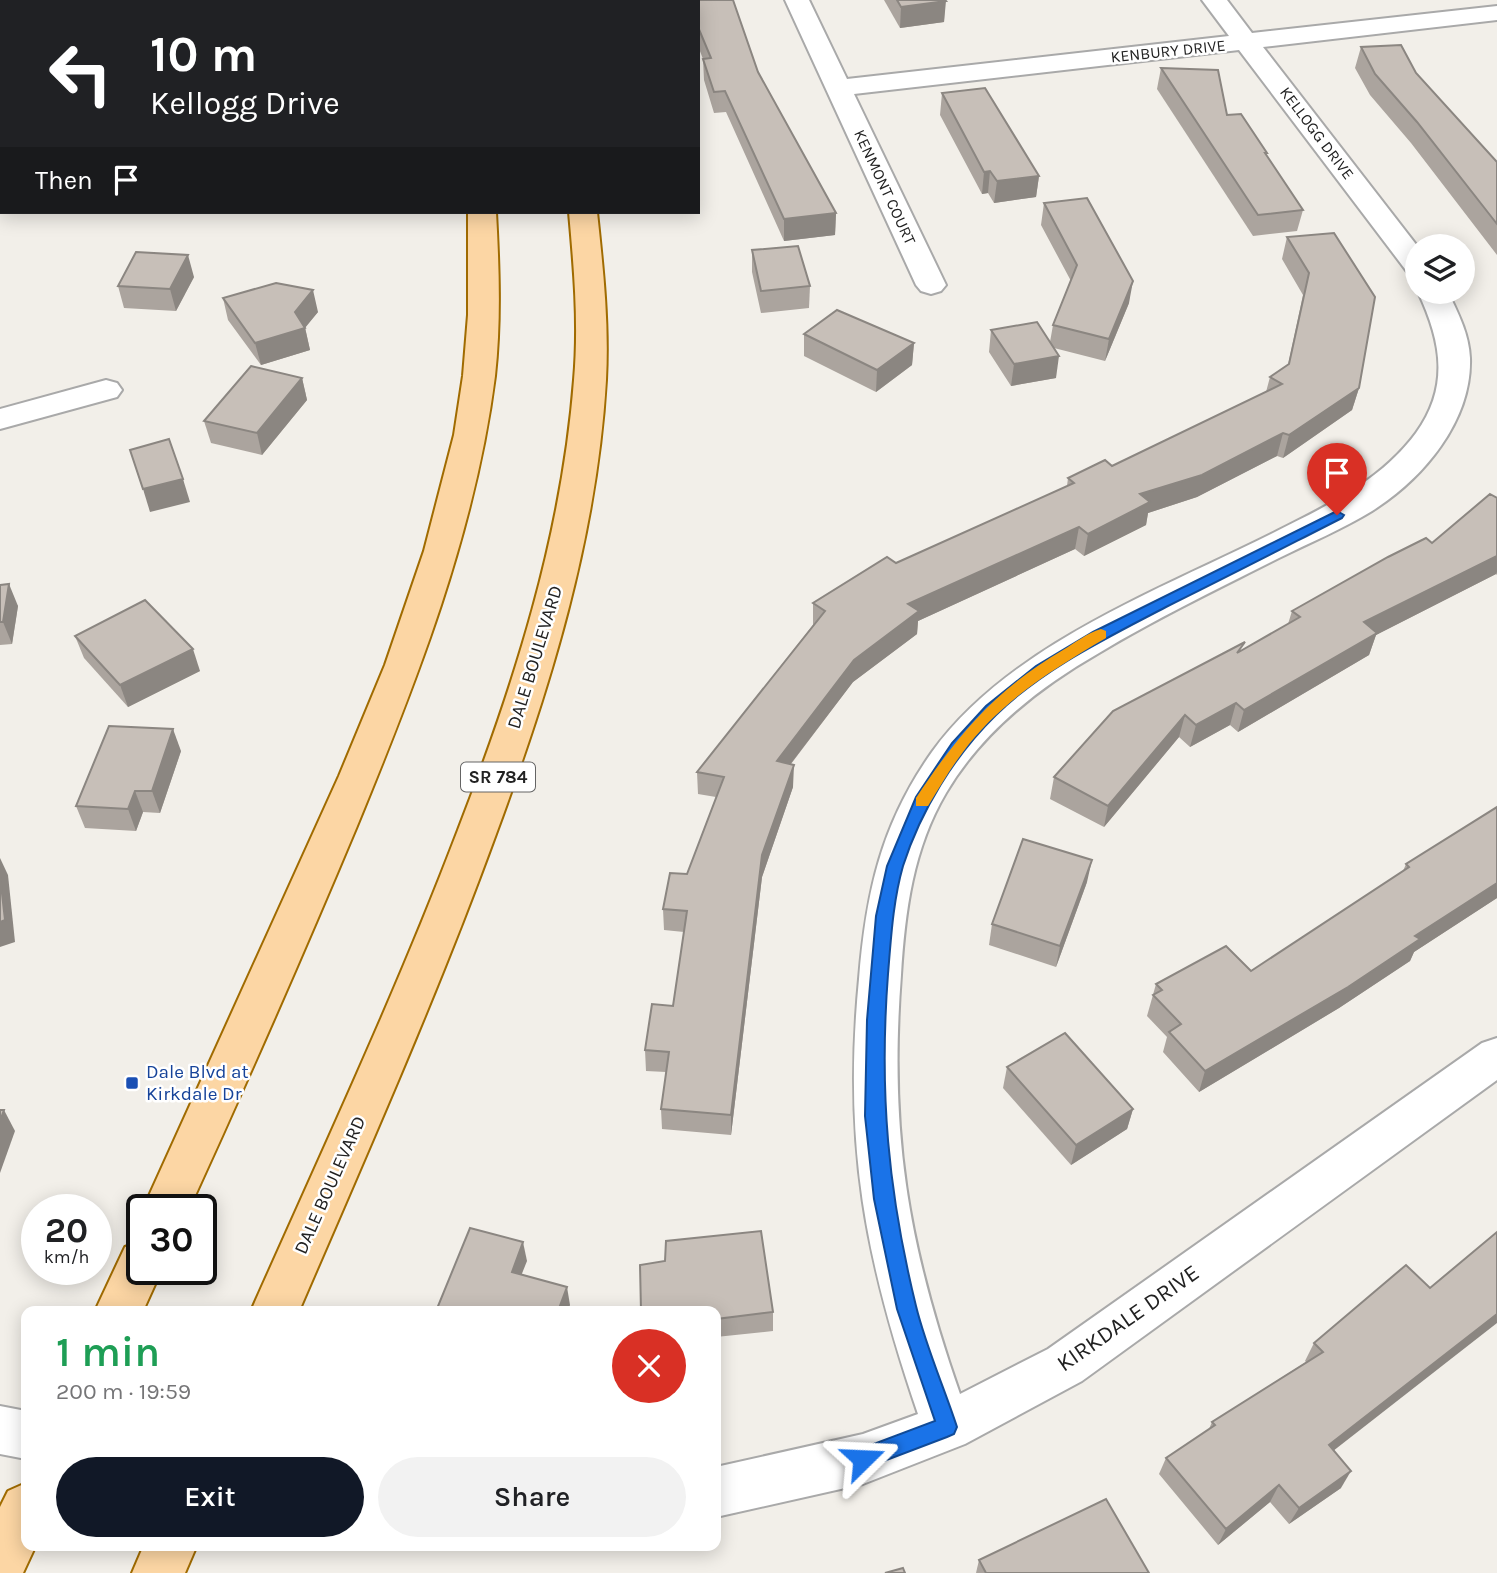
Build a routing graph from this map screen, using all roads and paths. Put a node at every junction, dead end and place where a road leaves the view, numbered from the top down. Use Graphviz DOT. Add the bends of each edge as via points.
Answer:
graph roads {
  1 [pos="797,0"];
  2 [pos="1214,0"];
  3 [pos="1497,13"];
  4 [pos="1247,43"];
  5 [pos="839,88"];
  6 [pos="482,214"];
  7 [pos="583,214"];
  8 [pos="1405,250"];
  9 [pos="931,285"];
  10 [pos="1441,304"];
  11 [pos="106,390"];
  12 [pos="0,419"];
  13 [pos="1497,1056"];
  14 [pos="173,1194"];
  15 [pos="131,1285"];
  16 [pos="121,1306"];
  17 [pos="277,1306"];
  18 [pos="947,1427"];
  19 [pos="0,1430"];
  20 [pos="21,1434"];
  21 [pos="721,1491"];
  22 [pos="21,1520"];
  23 [pos="168,1551"];
  24 [pos="0,1564"];
  25 [pos="158,1573"];
  1 -- 5 [label="street, KENMONT COURT"];
  2 -- 4 [label="street, KELLOGG DRIVE"];
  3 -- 4 [label="street, KENBURY DRIVE"];
  4 -- 5 [label="street, KENBURY DRIVE"];
  4 -- 8 [label="street, KELLOGG DRIVE"];
  5 -- 9 [label="street, KENMONT COURT"];
  6 -- 14 [label="main road" via="479,375 466,455 428,594 382,720 254,1020"];
  7 -- 17 [label="main road, DALE BOULEVARD / SR 784" via="590,266 591,357 582,457 563,566 537,662 493,793 424,971"];
  10 -- 18 [label="street" via="1454,348 1453,388 1441,421 1421,453 1391,482 1360,503 1098,636 1041,670 991,710 958,747 924,797 895,866 884,916 874,1116 883,1199 907,1309"];
  11 -- 12 [label="street"];
  13 -- 18 [label="street, KIRKDALE DRIVE" via="1065,1365"];
  15 -- 16 [label="main road"];
  18 -- 21 [label="street, KIRKDALE DRIVE" via="863,1459"];
  19 -- 20 [label="street"];
  22 -- 24 [label="main road"];
  23 -- 25 [label="main road"];
}
